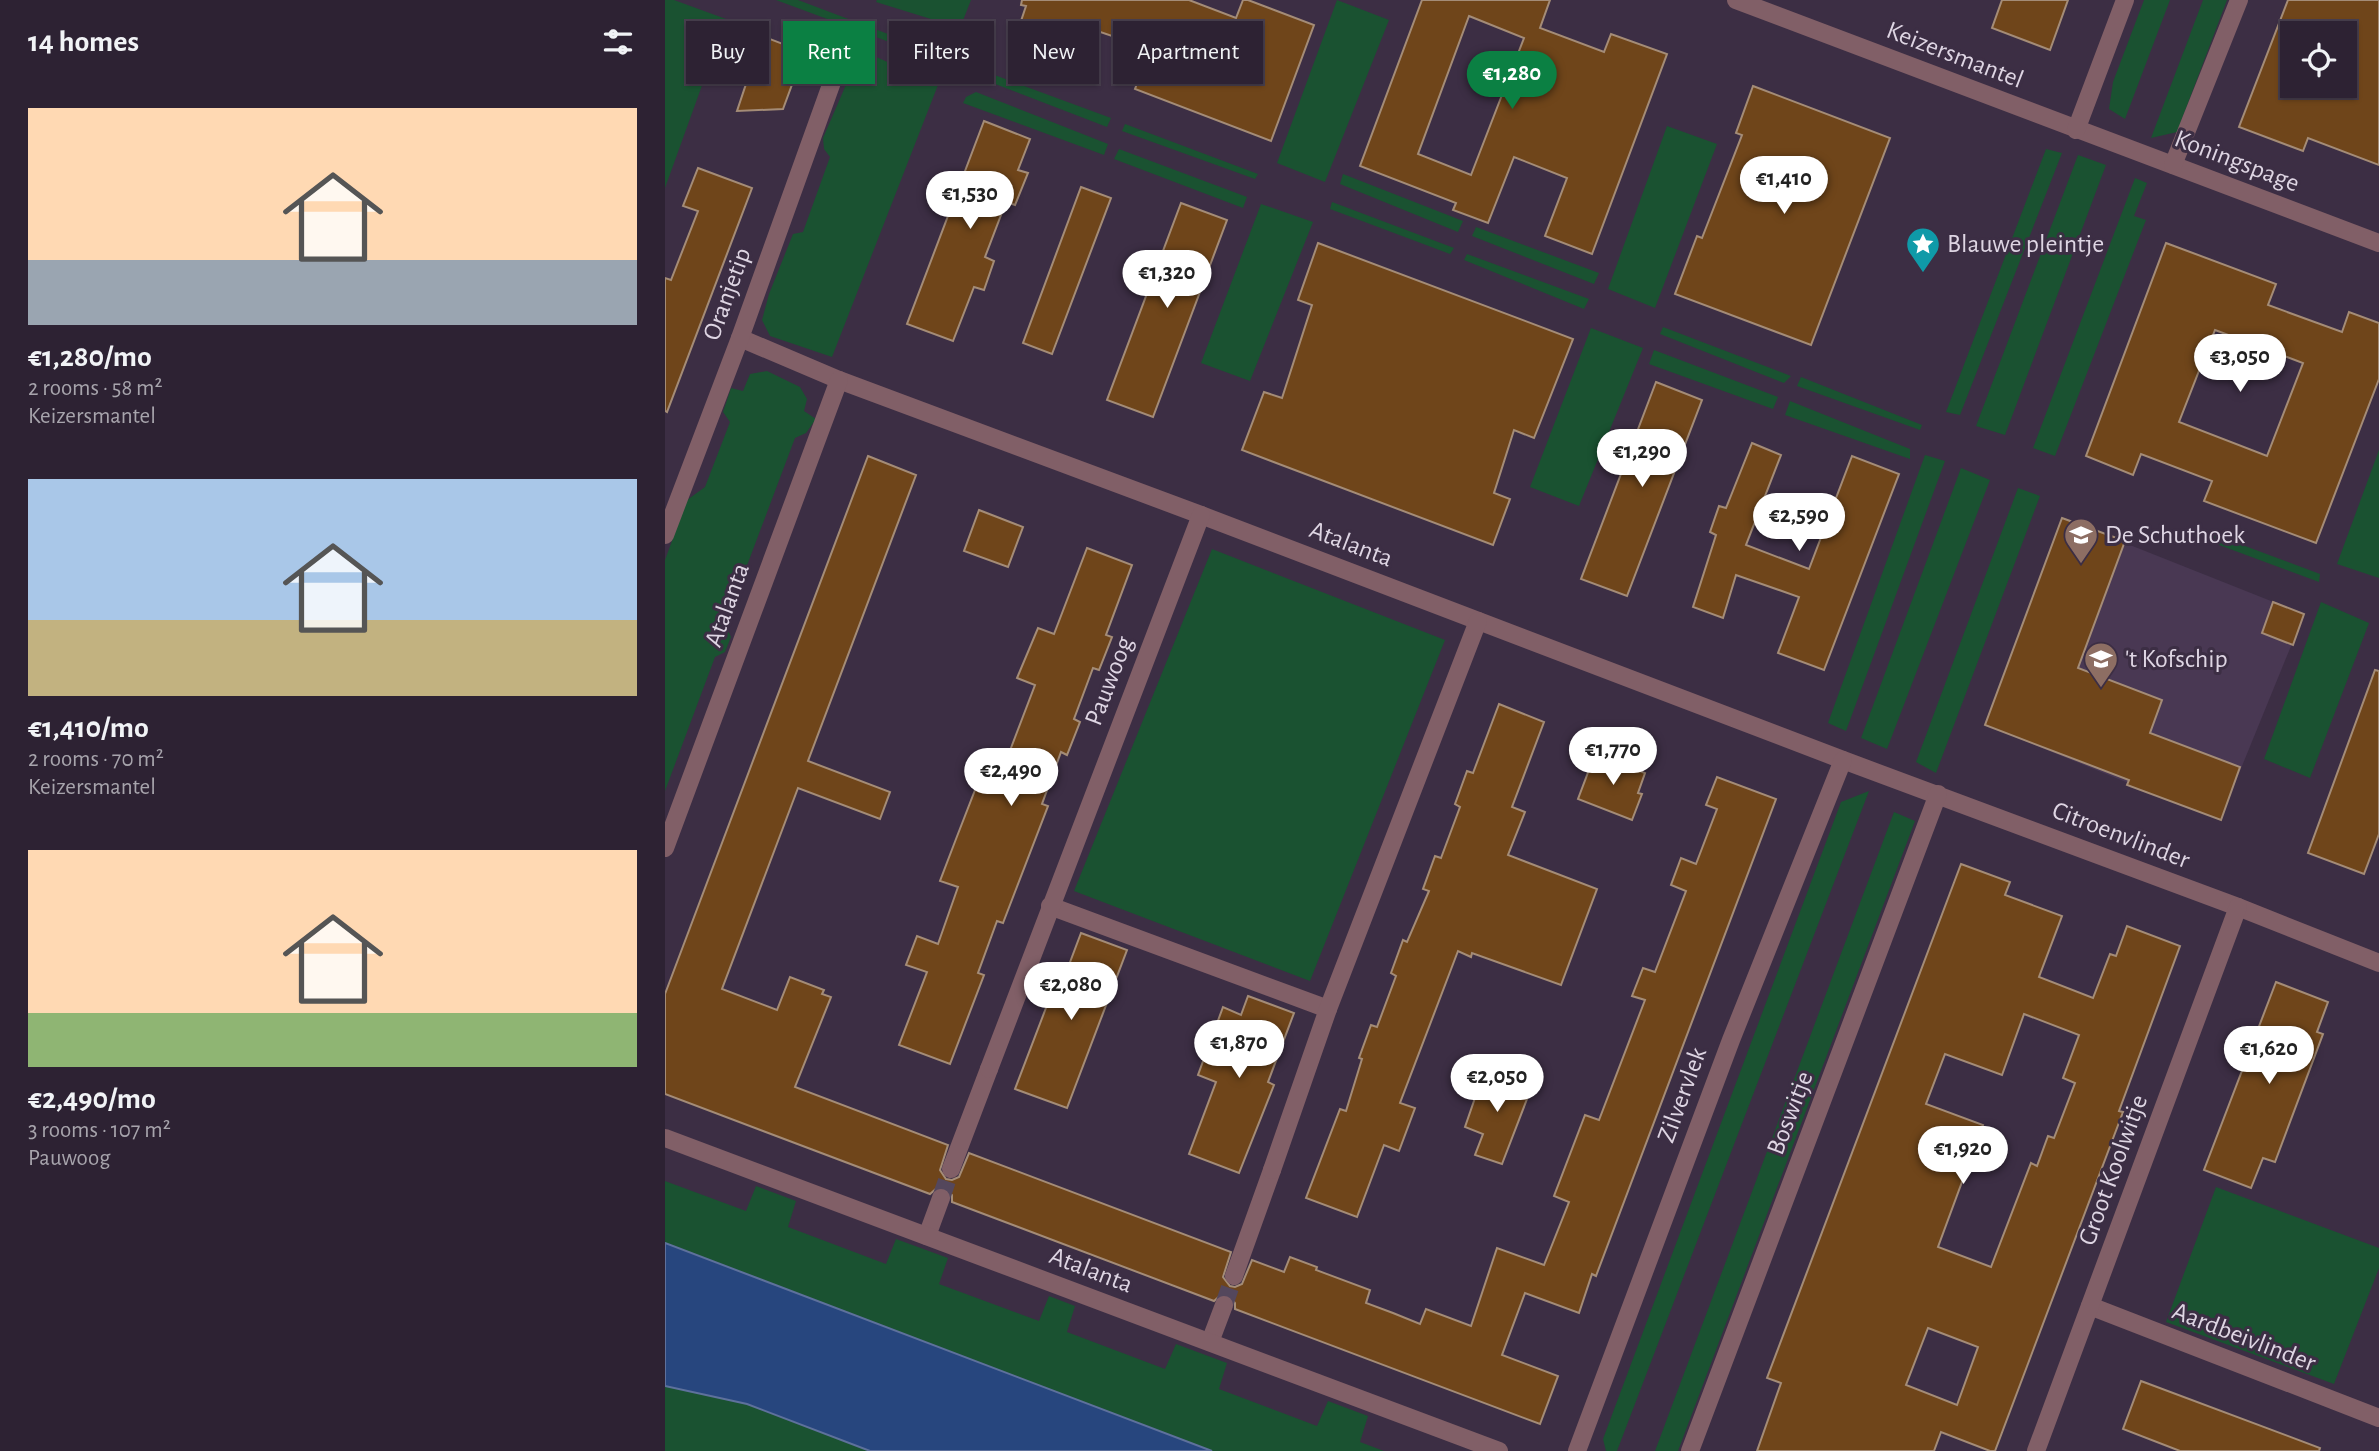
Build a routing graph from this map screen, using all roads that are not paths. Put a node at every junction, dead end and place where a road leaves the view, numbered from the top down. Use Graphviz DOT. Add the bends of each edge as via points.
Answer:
graph roads {
  1 [pos="1736,0"];
  2 [pos="2125,0"];
  3 [pos="2239,0"];
  4 [pos="832,84"];
  5 [pos="2077,130"];
  6 [pos="2173,165"];
  7 [pos="2379,243"];
  8 [pos="740,338"];
  9 [pos="839,380"];
  10 [pos="1201,515"];
  11 [pos="665,535"];
  12 [pos="1478,621"];
  13 [pos="1843,760"];
  14 [pos="1938,794"];
  15 [pos="665,848"];
  16 [pos="1050,906"];
  17 [pos="2238,907"];
  18 [pos="2379,963"];
  19 [pos="1328,1009"];
  20 [pos="665,1138"];
  21 [pos="951,1169"];
  22 [pos="941,1198"];
  23 [pos="927,1236"];
  24 [pos="1234,1276"];
  25 [pos="1224,1305"];
  26 [pos="2089,1306"];
  27 [pos="1210,1342"];
  28 [pos="2379,1418"];
  29 [pos="1499,1451"];
  30 [pos="1577,1451"];
  31 [pos="1690,1451"];
  32 [pos="2036,1451"];
  1 -- 5 [label="street, Keizersmantel"];
  2 -- 5 [label="street"];
  3 -- 6 [label="street"];
  4 -- 8 [label="street, Oranjetip"];
  5 -- 6 [label="street, Koningspage"];
  6 -- 7 [label="street, Koningspage"];
  8 -- 9 [label="street, Atalanta"];
  8 -- 11 [label="street, Oranjetip"];
  9 -- 10 [label="street, Atalanta"];
  9 -- 15 [label="street, Atalanta"];
  10 -- 12 [label="street, Atalanta"];
  10 -- 16 [label="street, Pauwoog"];
  12 -- 13 [label="street, Atalanta"];
  12 -- 19 [label="street"];
  13 -- 14 [label="street, Citroenvlinder"];
  13 -- 30 [label="street, Zilvervlek" via="1731,1040"];
  14 -- 17 [label="street, Citroenvlinder"];
  14 -- 31 [label="street, Boswitje"];
  16 -- 19 [label="street"];
  16 -- 21 [label="street, Pauwoog"];
  17 -- 18 [label="street, Citroenvlinder"];
  17 -- 26 [label="street, Groot Koolwitje"];
  19 -- 24 [label="street"];
  20 -- 23 [label="street, Atalanta"];
  22 -- 23 [label="street"];
  23 -- 27 [label="street, Atalanta"];
  25 -- 27 [label="street"];
  26 -- 28 [label="street, Aardbeivlinder"];
  26 -- 32 [label="street, Groot Koolwitje"];
  27 -- 29 [label="street, Atalanta"];
}
